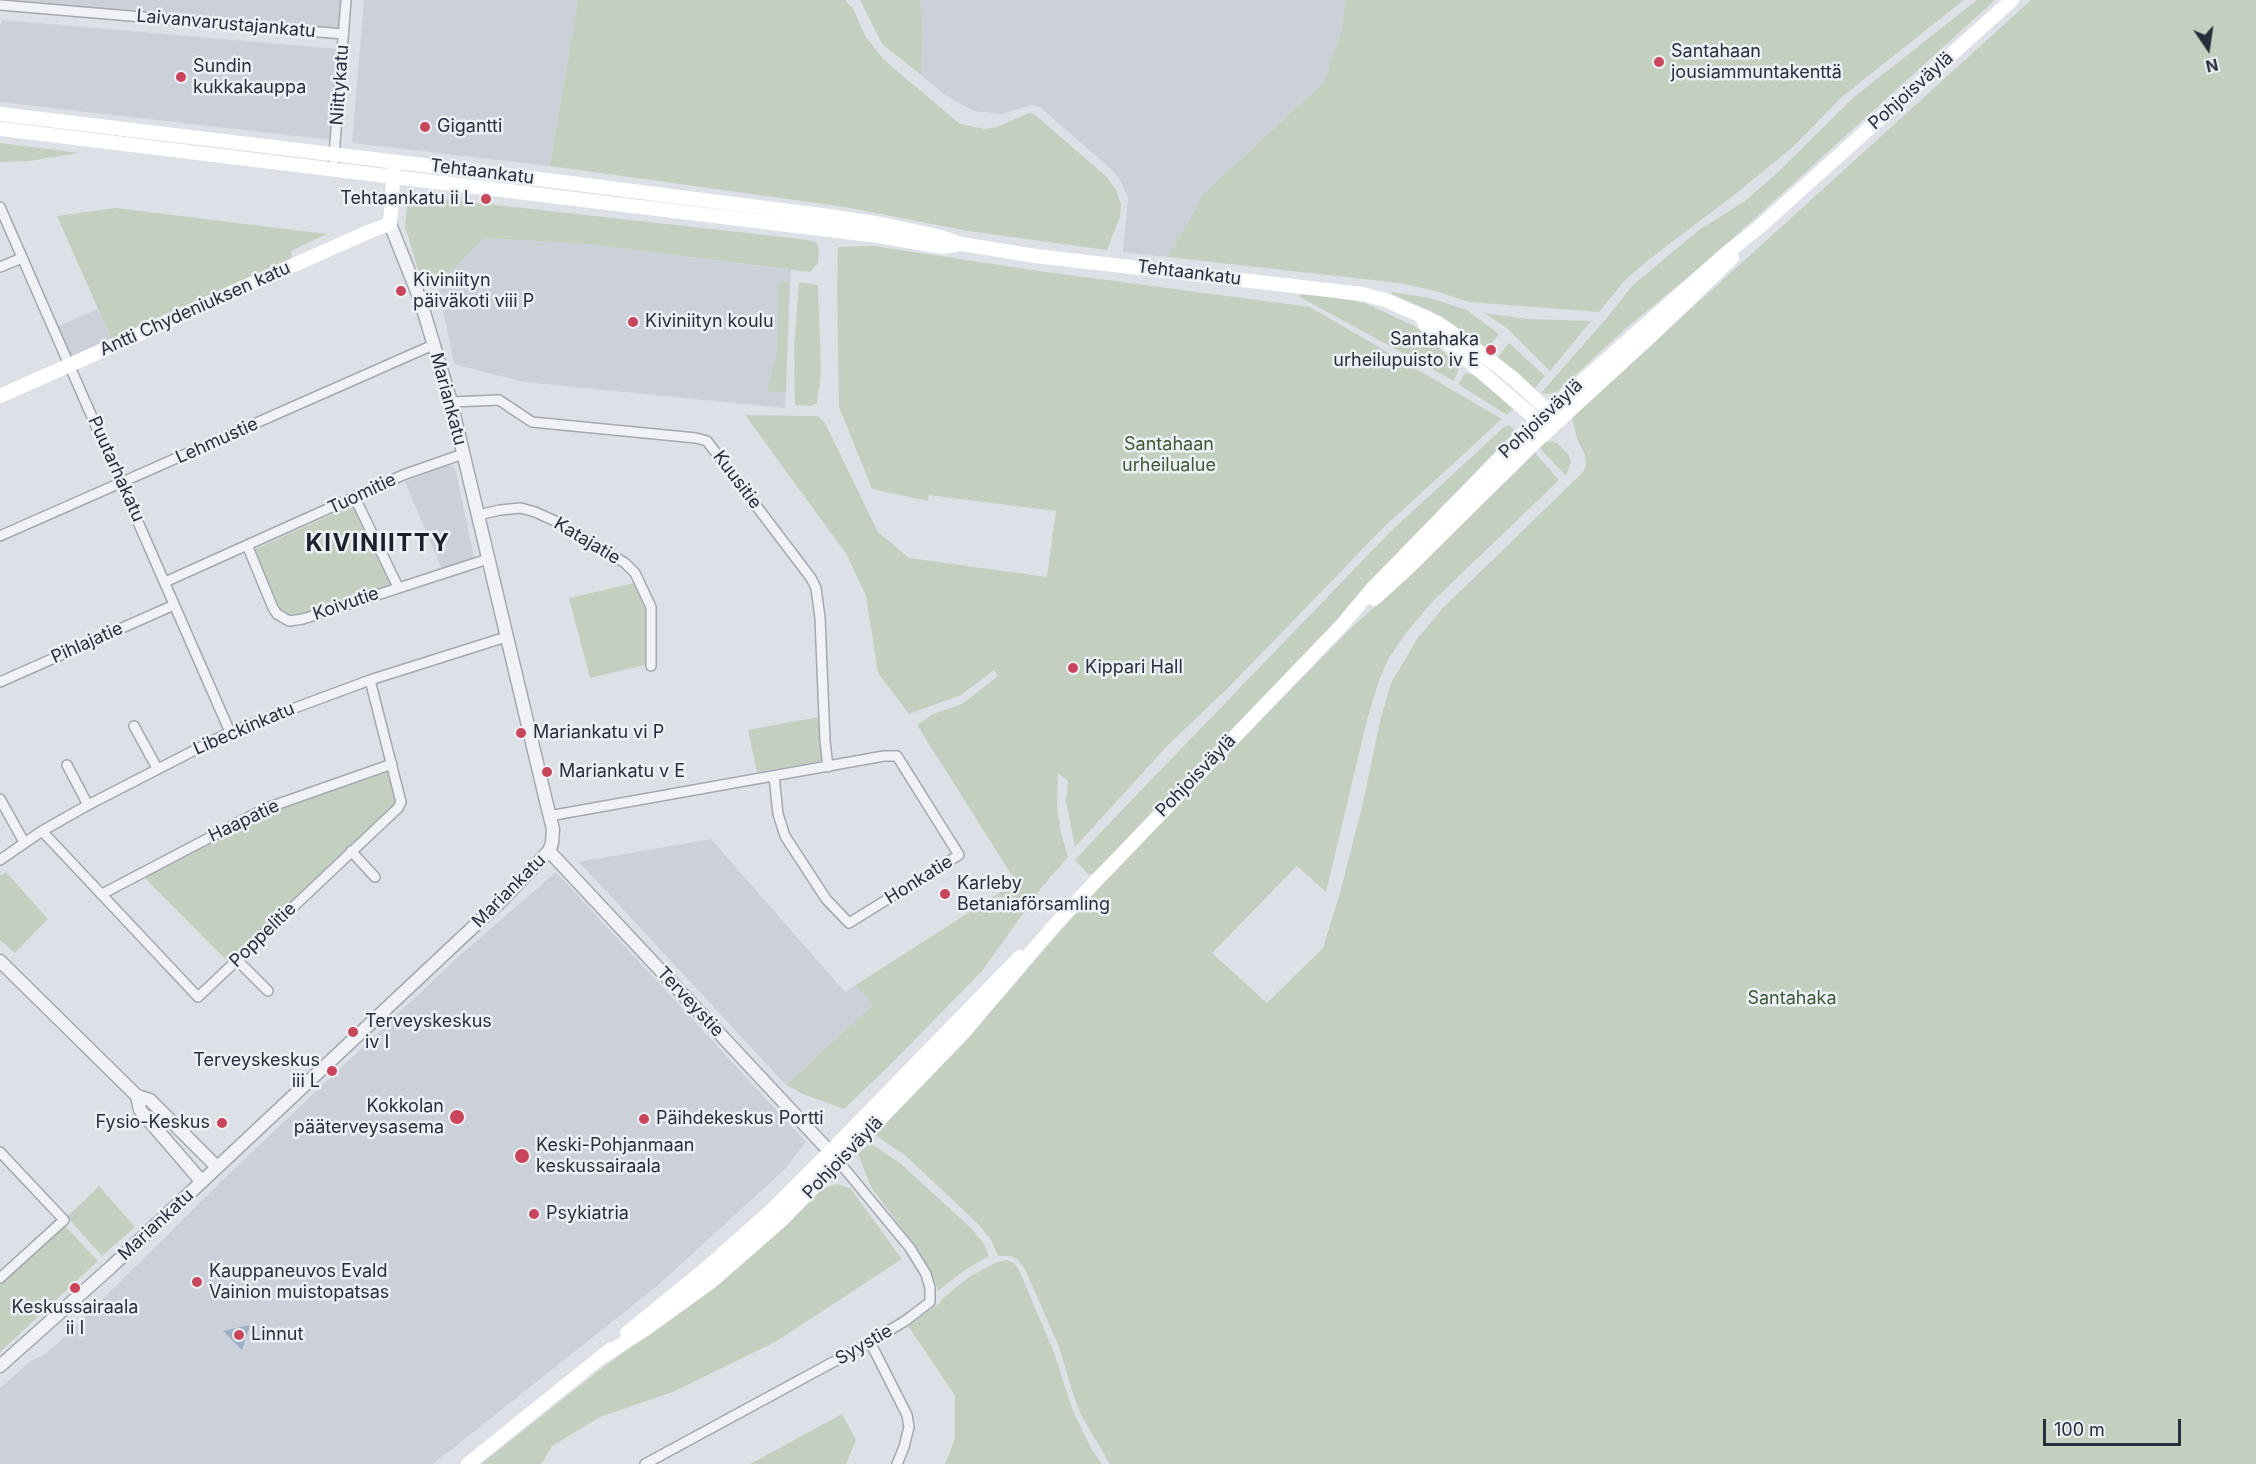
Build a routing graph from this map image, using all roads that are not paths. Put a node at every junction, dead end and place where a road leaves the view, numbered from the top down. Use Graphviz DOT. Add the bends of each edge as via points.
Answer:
graph roads {
  1 [pos="346,0"];
  2 [pos="2012,0"];
  3 [pos="0,5"];
  4 [pos="343,34"];
  5 [pos="0,114"];
  6 [pos="0,129"];
  7 [pos="334,154"];
  8 [pos="395,162"];
  9 [pos="333,169"];
  10 [pos="393,178"];
  11 [pos="0,207"];
  12 [pos="390,224"];
  13 [pos="1757,229"];
  14 [pos="961,244"];
  15 [pos="22,258"];
  16 [pos="0,267"];
  17 [pos="1414,314"];
  18 [pos="433,345"];
  19 [pos="70,365"];
  20 [pos="0,396"];
  21 [pos="451,402"];
  22 [pos="1549,410"];
  23 [pos="1538,420"];
  24 [pos="1554,425"];
  25 [pos="463,454"];
  26 [pos="122,484"];
  27 [pos="355,498"];
  28 [pos="478,515"];
  29 [pos="0,536"];
  30 [pos="247,545"];
  31 [pos="488,559"];
  32 [pos="165,582"];
  33 [pos="398,587"];
  34 [pos="174,605"];
  35 [pos="1341,626"];
  36 [pos="506,637"];
  37 [pos="651,666"];
  38 [pos="370,680"];
  39 [pos="0,682"];
  40 [pos="134,726"];
  41 [pos="230,732"];
  42 [pos="392,764"];
  43 [pos="67,765"];
  44 [pos="828,767"];
  45 [pos="157,768"];
  46 [pos="774,776"];
  47 [pos="0,800"];
  48 [pos="88,805"];
  49 [pos="549,816"];
  50 [pos="42,831"];
  51 [pos="24,842"];
  52 [pos="351,851"];
  53 [pos="549,851"];
  54 [pos="0,860"];
  55 [pos="375,877"];
  56 [pos="102,894"];
  57 [pos="237,960"];
  58 [pos="0,961"];
  59 [pos="268,991"];
  60 [pos="137,1096"];
  61 [pos="0,1152"];
  62 [pos="835,1157"];
  63 [pos="217,1167"];
  64 [pos="202,1182"];
  65 [pos="0,1278"];
  66 [pos="870,1342"];
  67 [pos="0,1366"];
  68 [pos="468,1464"];
  69 [pos="645,1464"];
  70 [pos="897,1464"];
  1 -- 4 [label="street, Niittykatu"];
  2 -- 13 [label="main road, Pohjoisväylä"];
  3 -- 4 [label="street, Laivanvarustajankatu"];
  4 -- 7 [label="street, Niittykatu"];
  5 -- 7 [label="main road, Tehtaankatu"];
  6 -- 9 [label="main road, Tehtaankatu"];
  7 -- 8 [label="main road, Tehtaankatu"];
  7 -- 9 [label="street, Niittykatu"];
  8 -- 10 [label="main road, Mariankatu"];
  8 -- 14 [label="main road, Tehtaankatu" via="881,224"];
  9 -- 10 [label="main road, Tehtaankatu"];
  10 -- 12 [label="main road, Mariankatu"];
  10 -- 14 [label="main road, Tehtaankatu" via="942,247"];
  11 -- 15 [label="street, Puutarhakatu"];
  12 -- 18 [label="street, Mariankatu" via="420,299"];
  12 -- 19 [label="main road, Antti Chydeniuksen katu"];
  13 -- 22 [label="main road, Pohjoisväylä"];
  13 -- 24 [label="main road, Pohjoisväylä" via="1728,263"];
  14 -- 17 [label="main road, Tehtaankatu" via="1362,294"];
  15 -- 16 [label="street"];
  15 -- 19 [label="street, Puutarhakatu"];
  17 -- 22 [label="main road, Tehtaankatu" via="1438,324 1477,350"];
  17 -- 23 [label="main road, Tehtaankatu"];
  18 -- 21 [label="street, Mariankatu"];
  18 -- 26 [label="street, Lehmustie"];
  19 -- 20 [label="main road, Antti Chydeniuksen katu"];
  19 -- 26 [label="street, Puutarhakatu"];
  21 -- 25 [label="street, Mariankatu"];
  21 -- 44 [label="street, Kuusitie" via="499,400 532,422 707,441 816,588"];
  22 -- 23 [label="main road, Pohjoisväylä"];
  22 -- 24 [label="main road, Tehtaankatu"];
  23 -- 24 [label="main road, Tehtaankatu"];
  23 -- 35 [label="main road, Pohjoisväylä" via="1398,562"];
  24 -- 35 [label="main road, Pohjoisväylä" via="1407,569"];
  25 -- 27 [label="street, Tuomitie"];
  25 -- 28 [label="street, Mariankatu"];
  26 -- 29 [label="street, Lehmustie"];
  26 -- 32 [label="street, Puutarhakatu"];
  27 -- 30 [label="street, Tuomitie"];
  27 -- 33 [label="street"];
  28 -- 31 [label="street, Mariankatu"];
  28 -- 37 [label="street, Katajatie" via="521,508 535,512 625,563 635,573 651,607"];
  30 -- 32 [label="street, Tuomitie"];
  30 -- 33 [label="street, Koivutie" via="273,608 289,621"];
  31 -- 33 [label="street, Koivutie"];
  31 -- 36 [label="street, Mariankatu"];
  32 -- 34 [label="street, Puutarhakatu"];
  34 -- 39 [label="street, Pihlajatie"];
  34 -- 41 [label="street, Puutarhakatu"];
  35 -- 62 [label="main road, Pohjoisväylä" via="1052,928 963,1033"];
  36 -- 38 [label="street, Libeckinkatu"];
  36 -- 49 [label="street, Mariankatu"];
  38 -- 41 [label="street, Libeckinkatu"];
  38 -- 42 [label="street, Poppelitie"];
  40 -- 45 [label="street"];
  41 -- 45 [label="street, Libeckinkatu"];
  42 -- 52 [label="street, Poppelitie" via="399,808"];
  42 -- 56 [label="street, Haapatie" via="264,809"];
  43 -- 48 [label="street"];
  44 -- 46 [label="street, Honkatie"];
  44 -- 46 [label="street, Honkatie" via="897,756 959,855 849,923 826,899 785,836"];
  45 -- 48 [label="street, Libeckinkatu"];
  46 -- 49 [label="street, Honkatie"];
  47 -- 51 [label="street"];
  48 -- 50 [label="street, Libeckinkatu"];
  49 -- 53 [label="street, Mariankatu" via="553,837"];
  50 -- 51 [label="street, Libeckinkatu"];
  50 -- 56 [label="street, Poppelitie"];
  51 -- 54 [label="street, Libeckinkatu"];
  52 -- 55 [label="street"];
  52 -- 57 [label="street, Poppelitie"];
  53 -- 62 [label="street, Terveystie"];
  53 -- 63 [label="street, Mariankatu" via="503,899"];
  56 -- 57 [label="street, Poppelitie" via="198,997"];
  57 -- 59 [label="street"];
  58 -- 60 [label="street"];
  60 -- 63 [label="street" via="150,1100"];
  60 -- 64 [label="street" via="140,1110"];
  61 -- 65 [label="street" via="64,1220"];
  62 -- 66 [label="street, Syystie" via="910,1248 930,1288 930,1302"];
  62 -- 68 [label="main road, Pohjoisväylä" via="605,1355"];
  63 -- 64 [label="street, Mariankatu"];
  64 -- 67 [label="street, Mariankatu"];
  66 -- 69 [label="street, Syystie"];
  66 -- 70 [label="street" via="908,1415 909,1427"];
}
